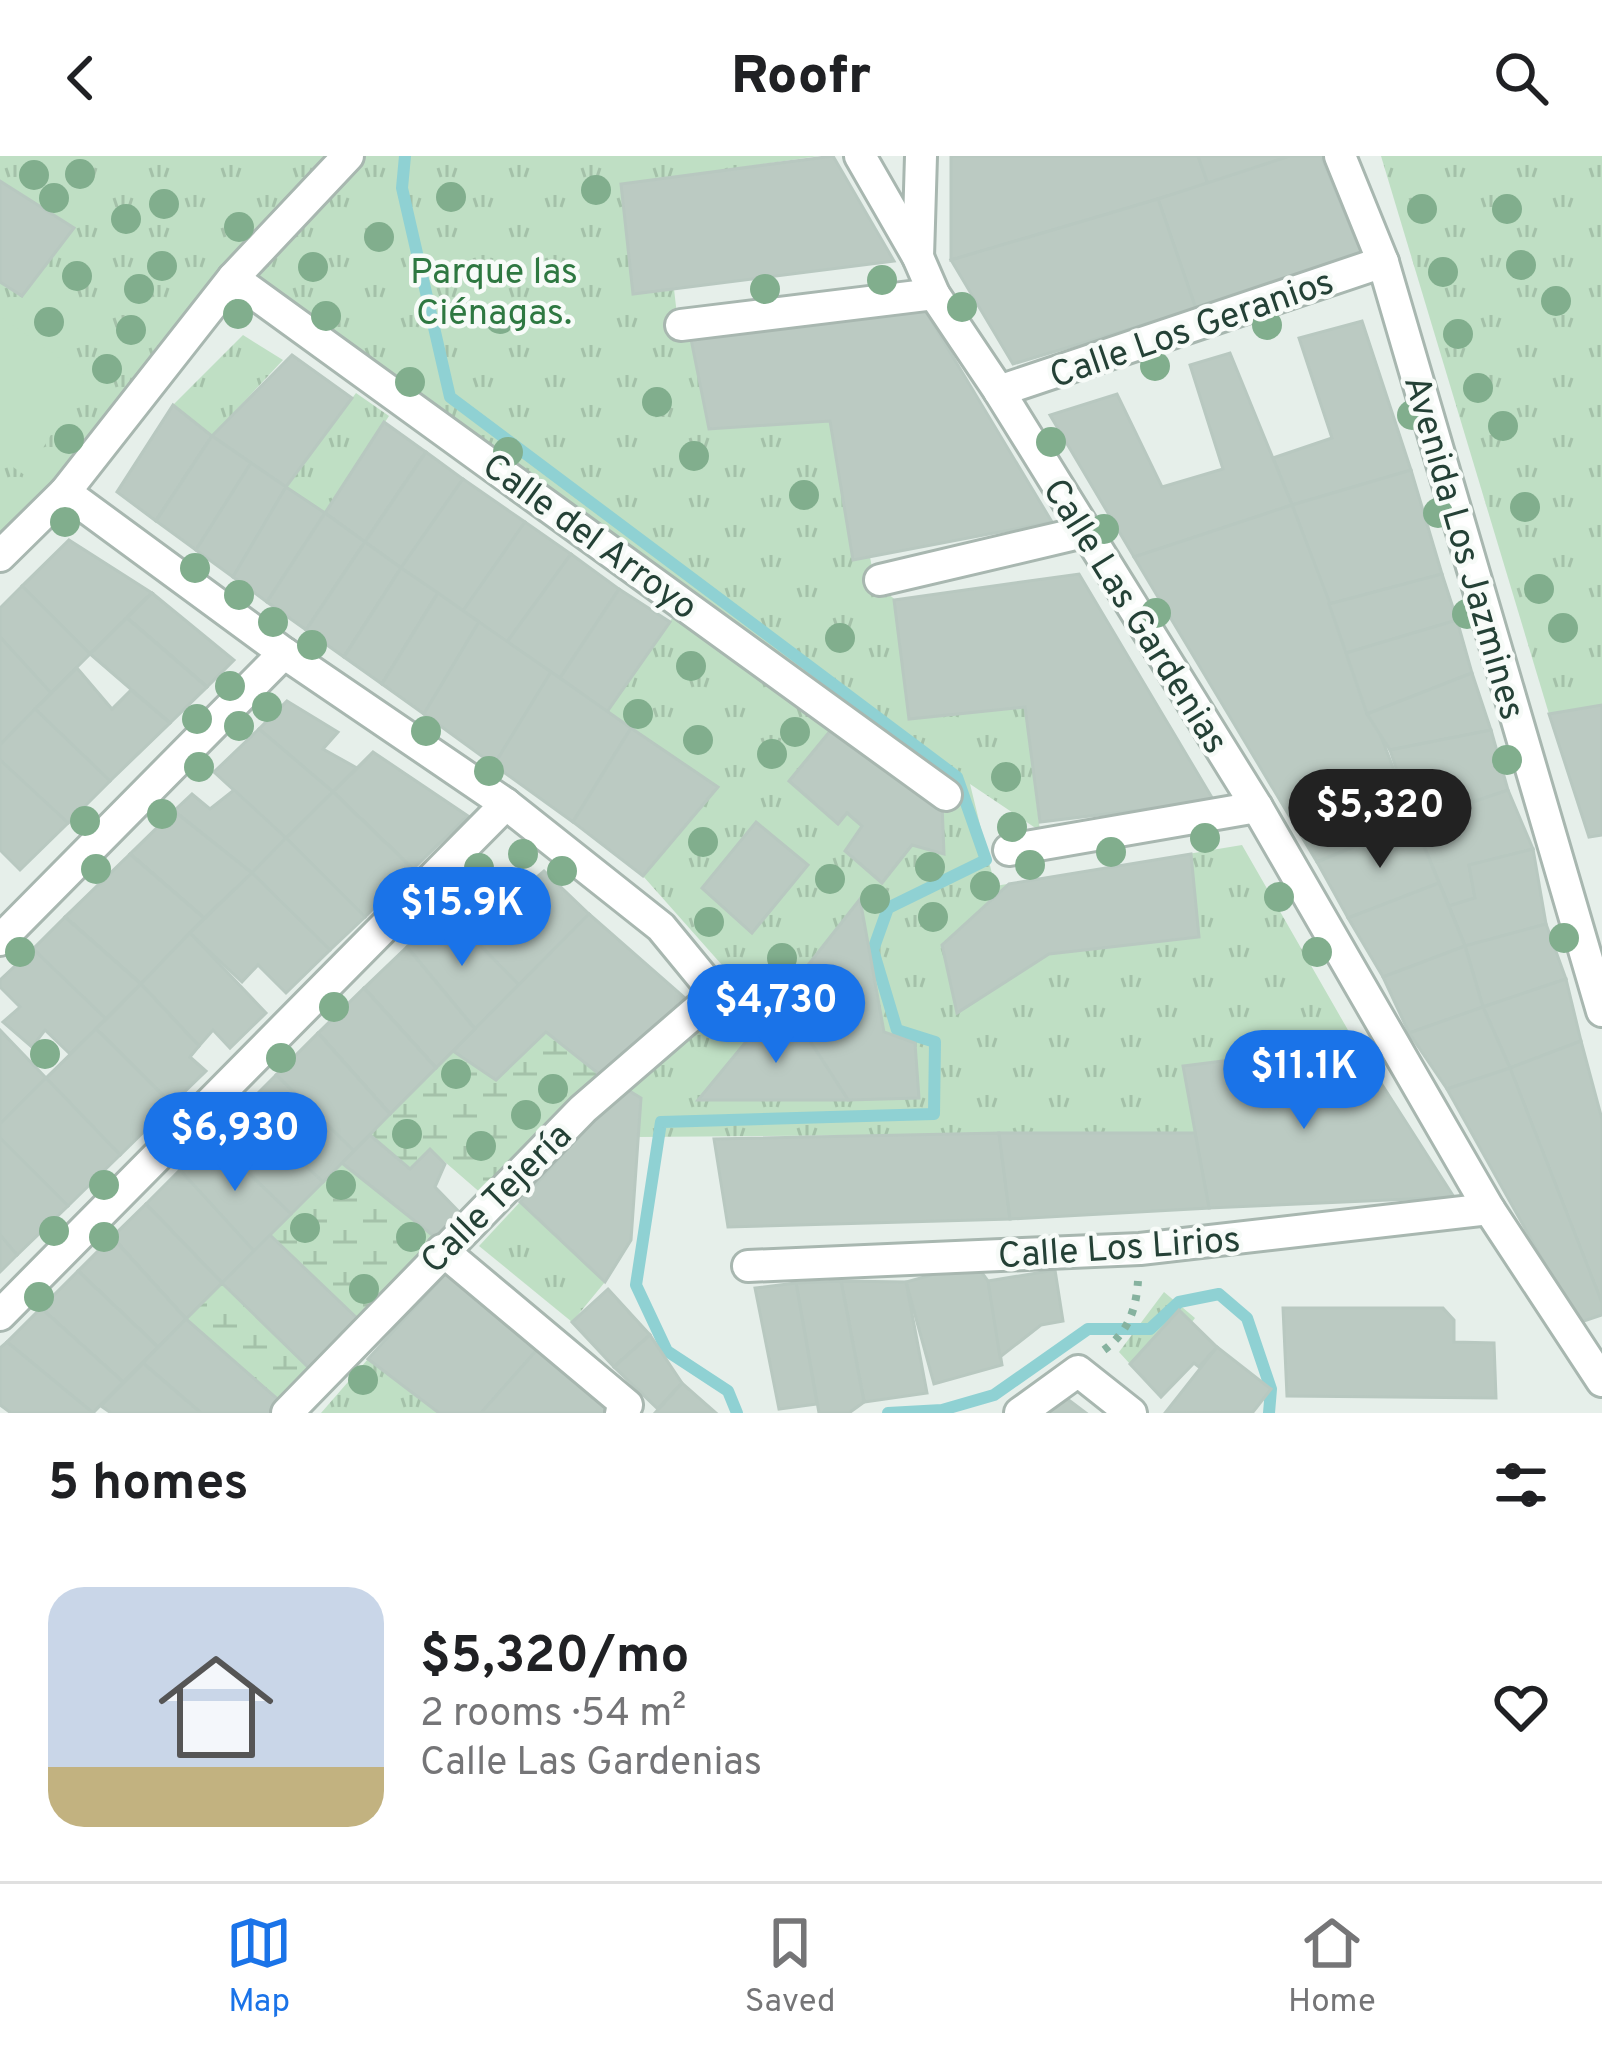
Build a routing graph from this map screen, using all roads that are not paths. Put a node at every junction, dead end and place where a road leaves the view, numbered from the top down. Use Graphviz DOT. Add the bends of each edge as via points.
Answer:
graph roads {
  1 [pos="348,156"];
  2 [pos="860,156"];
  3 [pos="921,156"];
  4 [pos="1340,156"];
  5 [pos="918,256"];
  6 [pos="1383,262"];
  7 [pos="233,278"];
  8 [pos="934,294"];
  9 [pos="681,325"];
  10 [pos="999,391"];
  11 [pos="65,491"];
  12 [pos="1084,532"];
  13 [pos="0,556"];
  14 [pos="880,580"];
  15 [pos="284,653"];
  16 [pos="946,795"];
  17 [pos="506,804"];
  18 [pos="1257,807"];
  19 [pos="1009,850"];
  20 [pos="0,940"];
  21 [pos="716,994"];
  22 [pos="1602,1011"];
  23 [pos="746,1024"];
  24 [pos="1489,1209"];
  25 [pos="442,1250"];
  26 [pos="748,1266"];
  27 [pos="0,1316"];
  28 [pos="1602,1381"];
  29 [pos="286,1413"];
  30 [pos="621,1413"];
  31 [pos="1020,1413"];
  32 [pos="1131,1413"];
  1 -- 7 [label="street"];
  2 -- 5 [label="street, Calle Las Gardenias"];
  3 -- 5 [label="street"];
  4 -- 6 [label="street, Avenida Los Jazmines"];
  5 -- 8 [label="street, Calle Las Gardenias"];
  6 -- 10 [label="street, Calle Los Geranios"];
  6 -- 22 [label="street, Avenida Los Jazmines"];
  7 -- 11 [label="street"];
  7 -- 16 [label="street, Calle del Arroyo"];
  8 -- 9 [label="street"];
  8 -- 10 [label="street, Calle Las Gardenias"];
  10 -- 12 [label="street, Calle Las Gardenias"];
  11 -- 13 [label="street"];
  11 -- 15 [label="street"];
  12 -- 14 [label="street"];
  12 -- 18 [label="street, Calle Las Gardenias"];
  15 -- 17 [label="street"];
  15 -- 20 [label="street"];
  17 -- 21 [label="street" via="661,927"];
  17 -- 27 [label="street"];
  18 -- 19 [label="street"];
  18 -- 24 [label="street, Calle Las Gardenias"];
  21 -- 23 [label="street"];
  21 -- 25 [label="street, Calle Tejería" via="583,1108"];
  24 -- 26 [label="street, Calle Los Lirios" via="1140,1250"];
  24 -- 28 [label="street, Calle Las Gardenias"];
  25 -- 29 [label="street, Calle Tejería"];
  25 -- 30 [label="street" via="627,1405"];
  31 -- 32 [label="street" via="1078,1371"];
}
